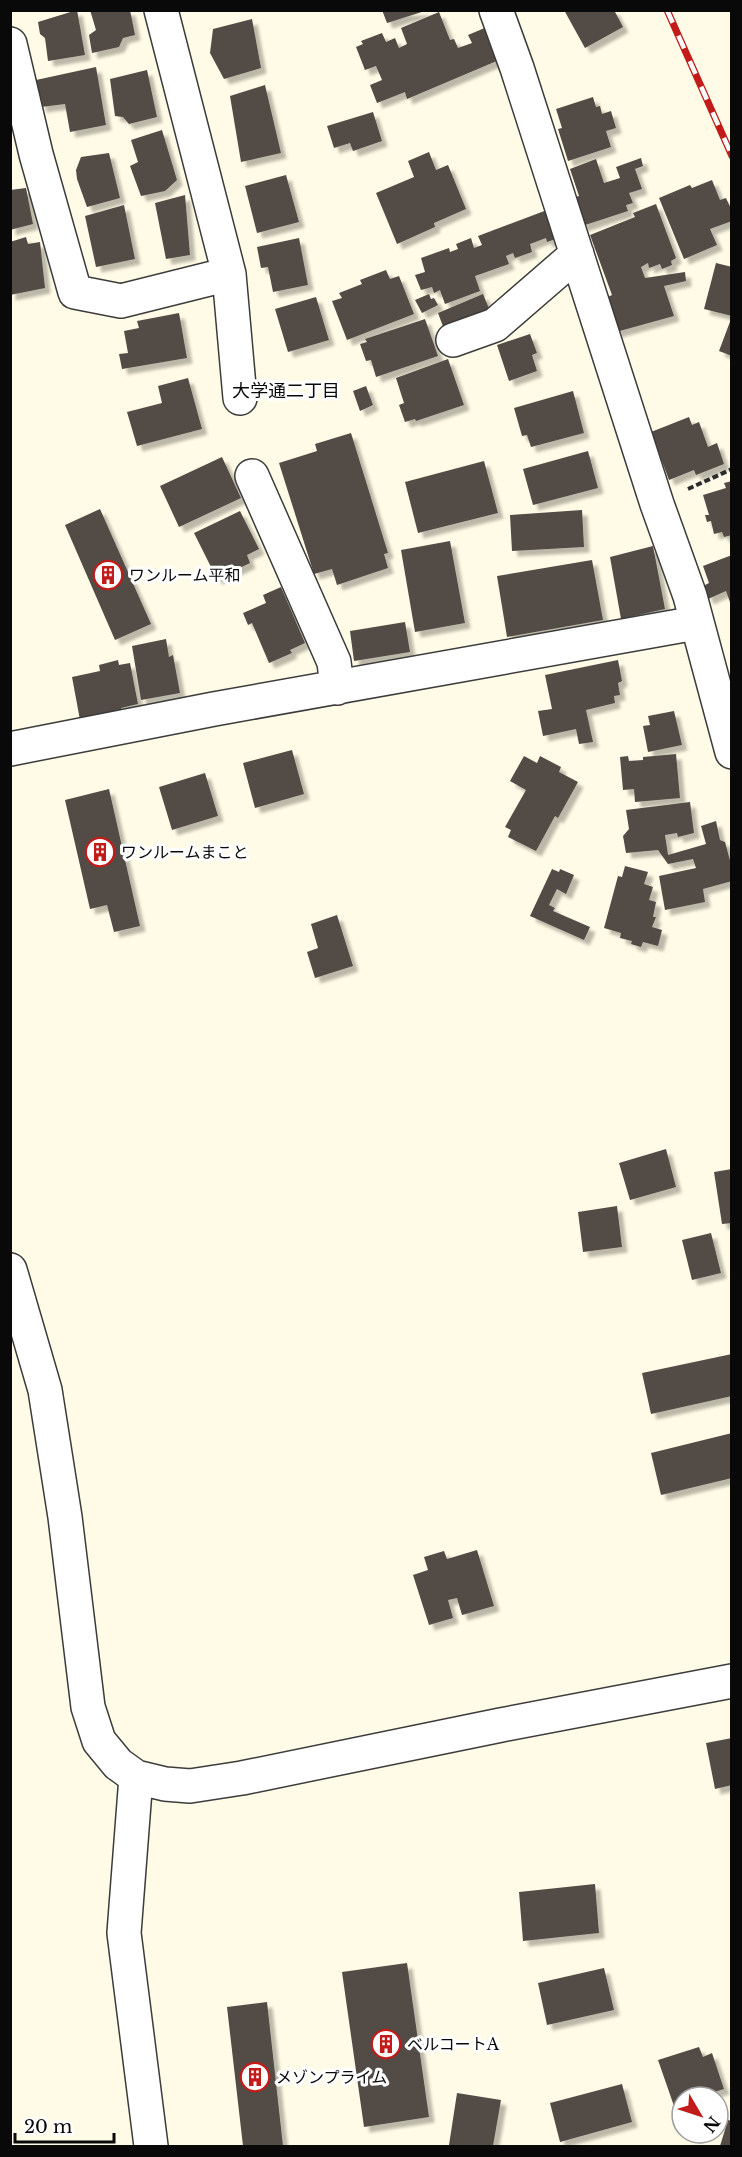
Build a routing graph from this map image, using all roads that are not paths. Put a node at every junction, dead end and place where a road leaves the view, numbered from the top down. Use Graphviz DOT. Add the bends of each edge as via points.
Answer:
graph roads {
  1 [pos="161,10"];
  2 [pos="496,10"];
  3 [pos="10,44"];
  4 [pos="577,255"];
  5 [pos="229,274"];
  6 [pos="453,340"];
  7 [pos="240,398"];
  8 [pos="252,476"];
  9 [pos="696,623"];
  10 [pos="337,687"];
  11 [pos="10,749"];
  12 [pos="732,752"];
  13 [pos="10,1270"];
  14 [pos="732,1681"];
  15 [pos="136,1777"];
  16 [pos="151,2146"];
  1 -- 5 [label="street"];
  2 -- 4 [label="street"];
  3 -- 5 [label="street" via="75,292 121,301"];
  4 -- 6 [label="street" via="495,326"];
  4 -- 9 [label="street"];
  5 -- 7 [label="street"];
  8 -- 10 [label="street" via="334,662"];
  9 -- 10 [label="street"];
  9 -- 12 [label="street"];
  10 -- 11 [label="street"];
  13 -- 15 [label="street" via="45,1390 88,1707 99,1741 118,1764"];
  14 -- 15 [label="street" via="242,1778 190,1786"];
  15 -- 16 [label="street" via="124,1933"];
}
